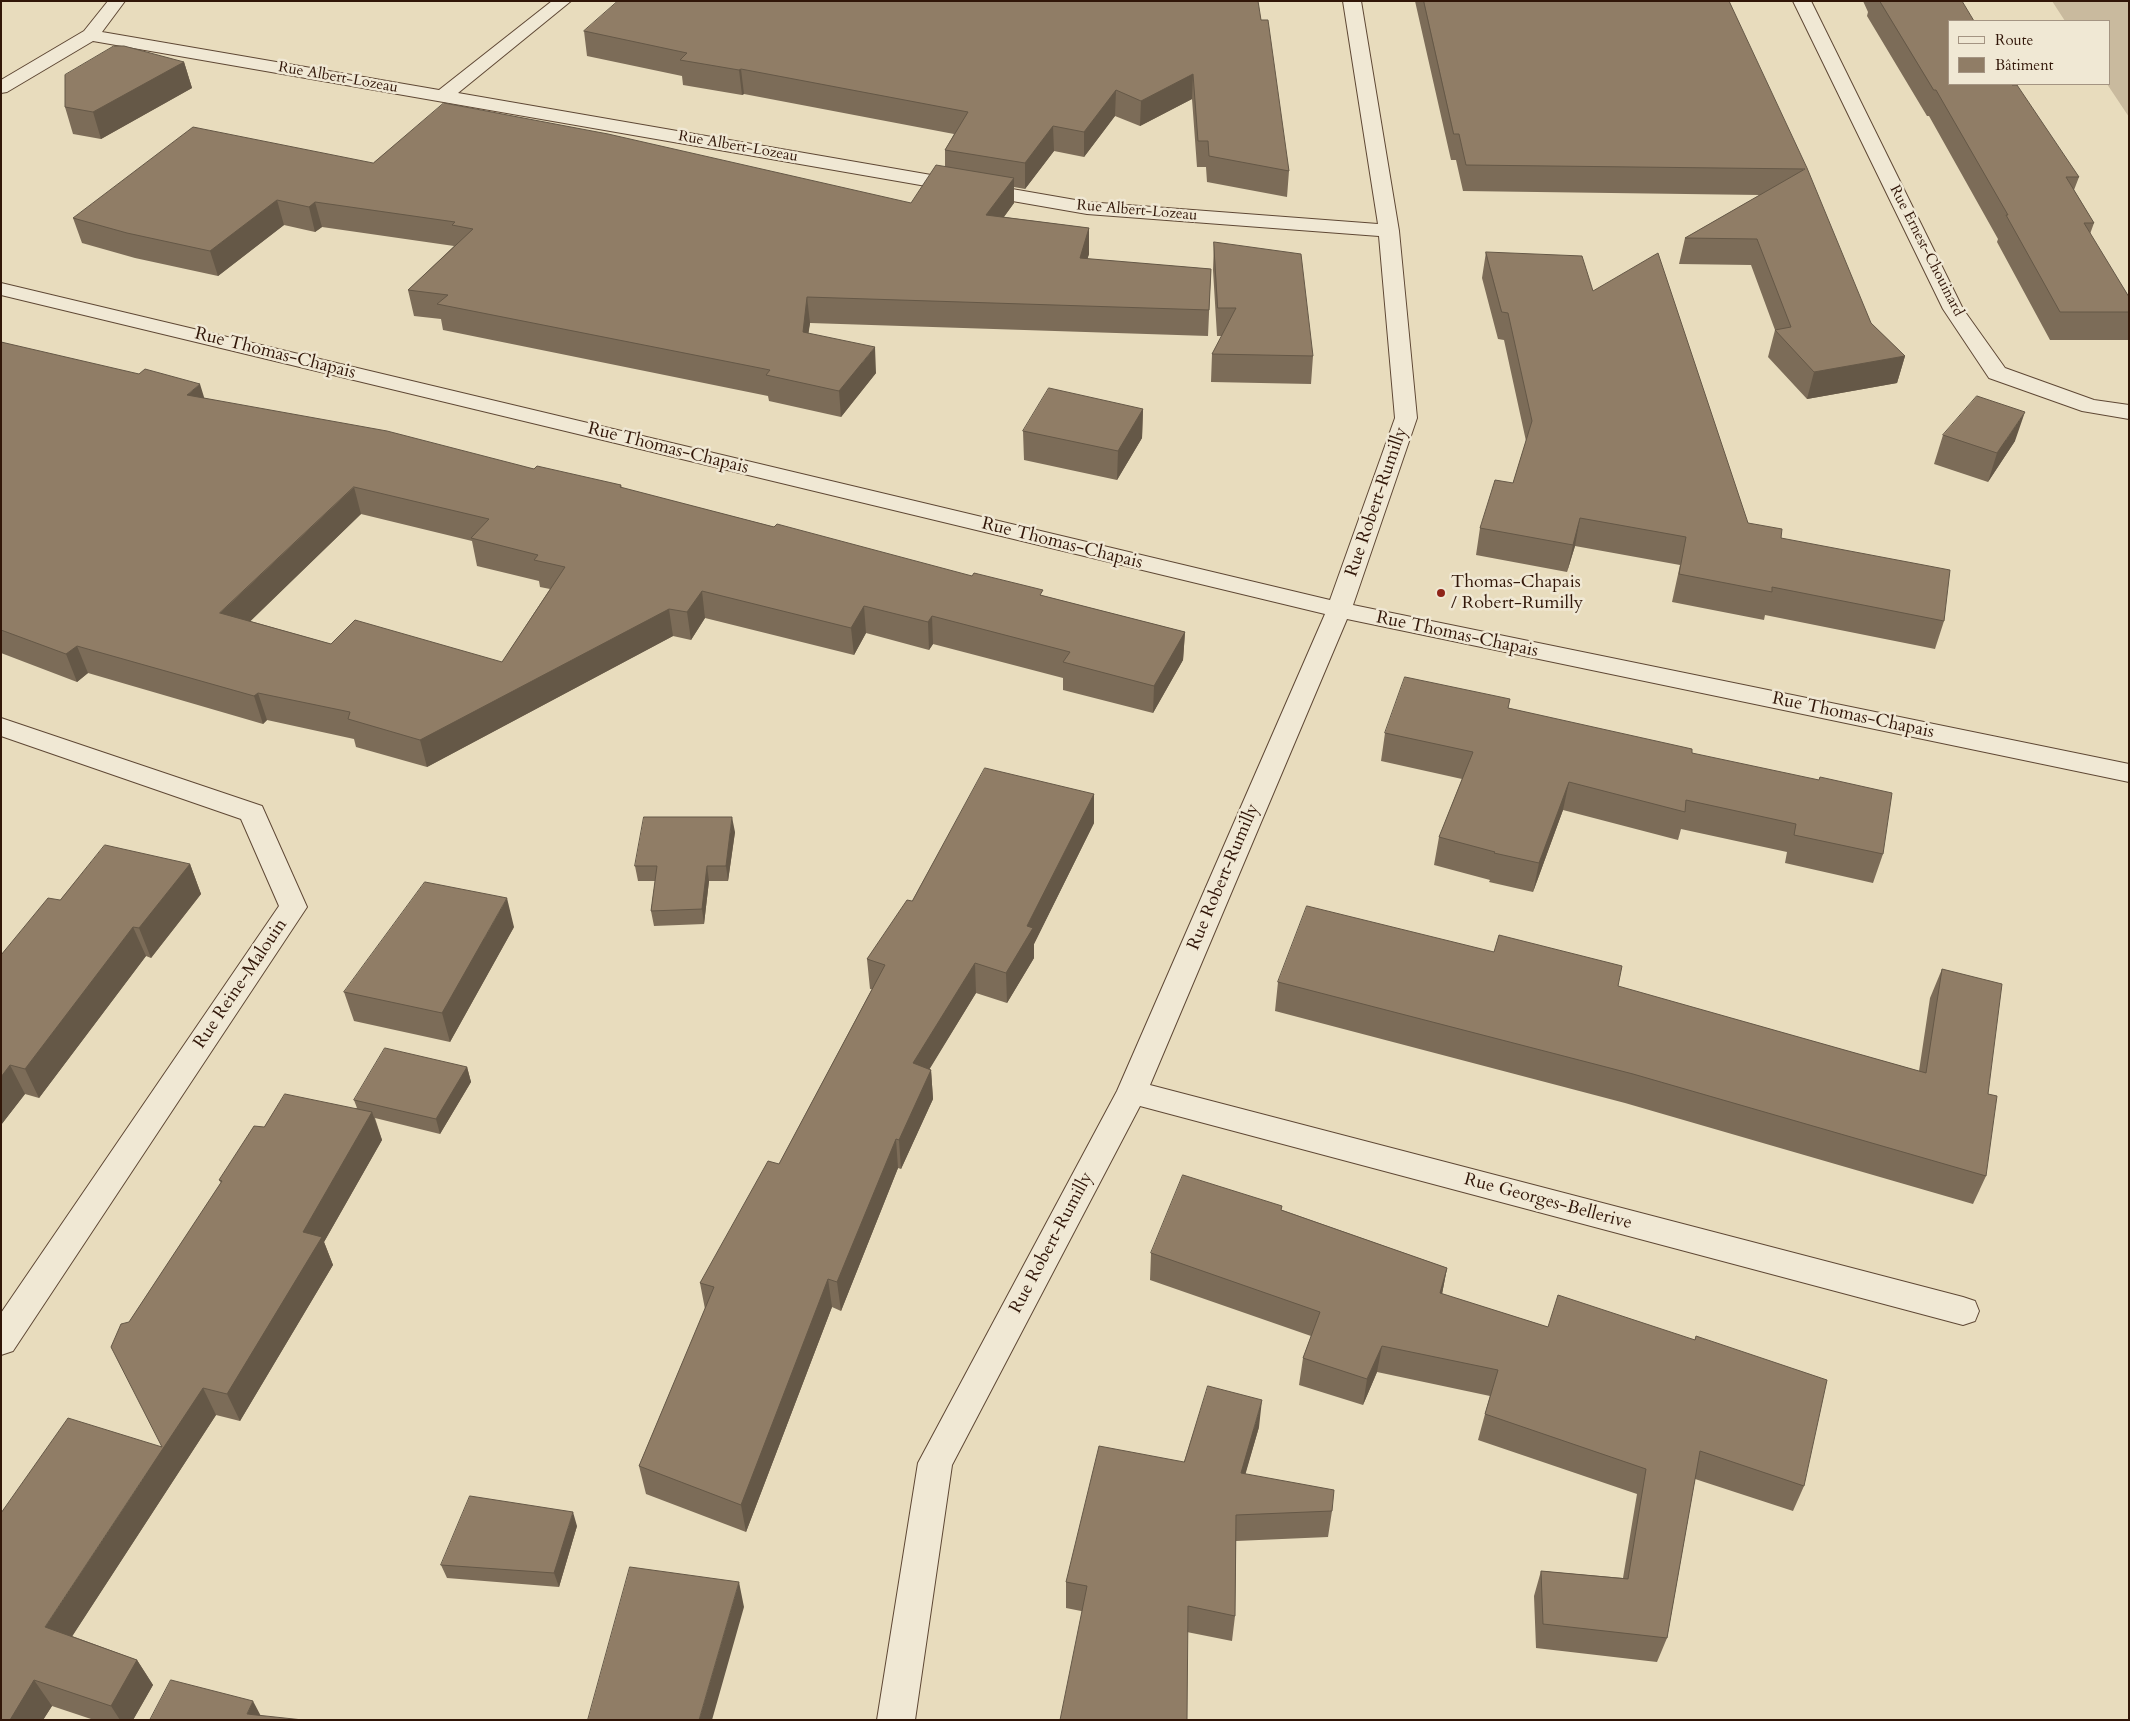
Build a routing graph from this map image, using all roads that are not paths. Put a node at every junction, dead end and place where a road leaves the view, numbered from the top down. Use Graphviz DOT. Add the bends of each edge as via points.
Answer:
graph roads {
  1 [pos="117,1"];
  2 [pos="563,1"];
  3 [pos="1352,1"];
  4 [pos="1802,1"];
  5 [pos="90,35"];
  6 [pos="1,88"];
  7 [pos="443,96"];
  8 [pos="1389,231"];
  9 [pos="1,288"];
  10 [pos="2129,412"];
  11 [pos="1339,610"];
  12 [pos="1,727"];
  13 [pos="2129,773"];
  14 [pos="1132,1092"];
  15 [pos="1964,1311"];
  16 [pos="1,1341"];
  17 [pos="896,1720"];
  1 -- 5 [label="street"];
  2 -- 7 [label="street"];
  3 -- 8 [label="street, Rue Robert-Rumilly"];
  4 -- 10 [label="street, Rue Ernest-Chouinard" via="1953,309 1997,373 2090,406"];
  5 -- 6 [label="street"];
  5 -- 7 [label="street, Rue Albert-Lozeau"];
  7 -- 8 [label="street, Rue Albert-Lozeau" via="1087,208"];
  8 -- 11 [label="street, Rue Robert-Rumilly" via="1406,418"];
  9 -- 11 [label="street, Rue Thomas-Chapais"];
  11 -- 13 [label="street, Rue Thomas-Chapais"];
  11 -- 14 [label="street, Rue Robert-Rumilly"];
  12 -- 16 [label="street, Rue Reine-Malouin" via="252,814 293,907"];
  14 -- 15 [label="street, Rue Georges-Bellerive"];
  14 -- 17 [label="street, Rue Robert-Rumilly" via="935,1462"];
}
